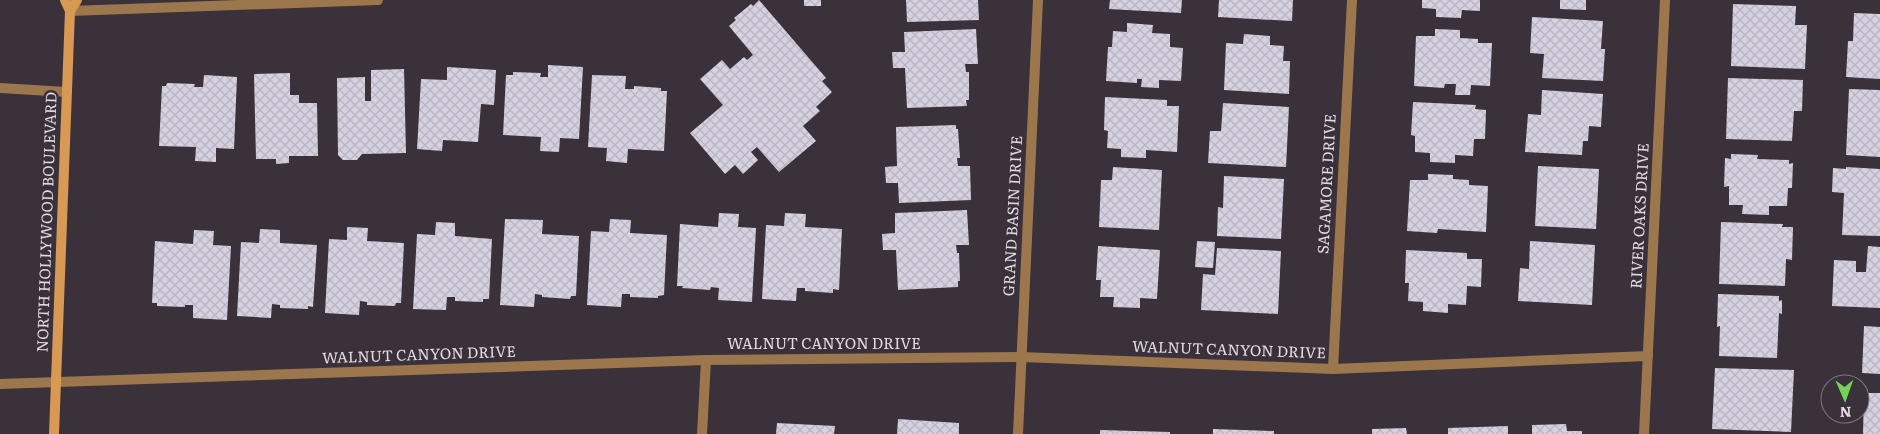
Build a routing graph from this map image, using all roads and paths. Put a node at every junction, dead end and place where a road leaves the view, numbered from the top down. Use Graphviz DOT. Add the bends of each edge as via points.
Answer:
graph roads {
  1 [pos="65,0"];
  2 [pos="77,0"];
  3 [pos="378,0"];
  4 [pos="1038,0"];
  5 [pos="1352,0"];
  6 [pos="1665,0"];
  7 [pos="317,1"];
  8 [pos="70,11"];
  9 [pos="0,88"];
  10 [pos="67,92"];
  11 [pos="1648,356"];
  12 [pos="1021,357"];
  13 [pos="706,360"];
  14 [pos="1333,369"];
  15 [pos="56,383"];
  16 [pos="0,384"];
  17 [pos="54,434"];
  18 [pos="702,434"];
  19 [pos="1018,434"];
  20 [pos="1644,434"];
  1 -- 8 [label="street, NORTH HOLLYWOOD BOULEVARD"];
  2 -- 8 [label="street"];
  3 -- 7 [label="street"];
  4 -- 12 [label="street, GRAND BASIN DRIVE"];
  5 -- 14 [label="street, SAGAMORE DRIVE"];
  6 -- 11 [label="street, RIVER OAKS DRIVE"];
  7 -- 8 [label="street"];
  8 -- 10 [label="street, NORTH HOLLYWOOD BOULEVARD"];
  9 -- 10 [label="street"];
  10 -- 15 [label="street, NORTH HOLLYWOOD BOULEVARD"];
  11 -- 14 [label="street, WALNUT CANYON DRIVE"];
  11 -- 20 [label="street, RIVER OAKS DRIVE"];
  12 -- 13 [label="street, WALNUT CANYON DRIVE"];
  12 -- 14 [label="street, WALNUT CANYON DRIVE"];
  12 -- 19 [label="street, GRAND BASIN DRIVE"];
  13 -- 15 [label="street, WALNUT CANYON DRIVE"];
  13 -- 18 [label="street"];
  15 -- 16 [label="street, WALNUT CANYON DRIVE"];
  15 -- 17 [label="street, NORTH HOLLYWOOD BOULEVARD"];
}
